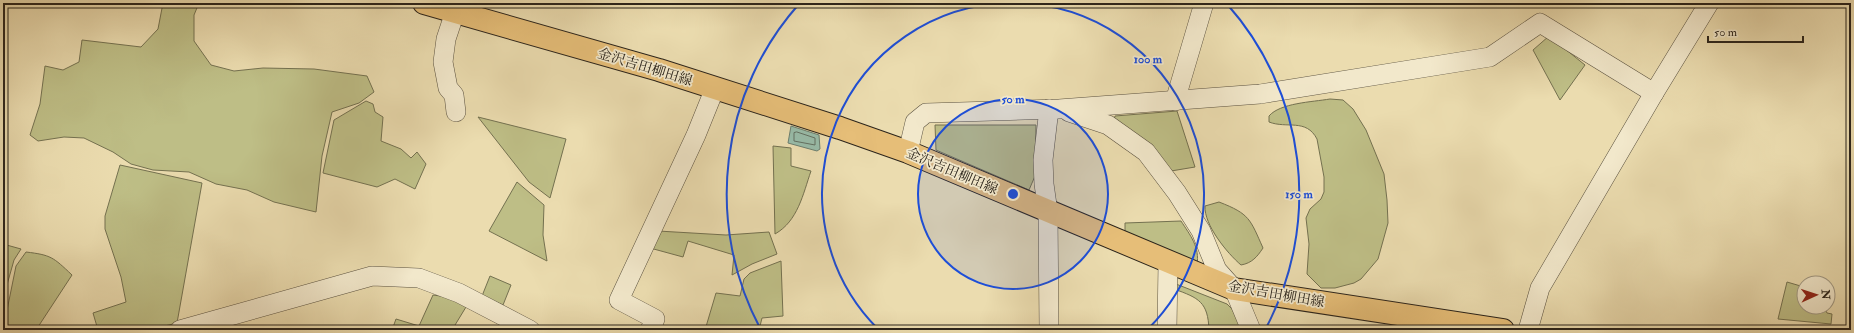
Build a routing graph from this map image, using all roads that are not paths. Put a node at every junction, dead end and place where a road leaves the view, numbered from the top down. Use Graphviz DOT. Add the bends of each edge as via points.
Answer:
graph roads {
  1 [pos="424,3"];
  2 [pos="1204,3"];
  3 [pos="1709,3"];
  4 [pos="455,12"];
  5 [pos="715,88"];
  6 [pos="1654,93"];
  7 [pos="1175,101"];
  8 [pos="1054,109"];
  9 [pos="456,112"];
  10 [pos="908,152"];
  11 [pos="1048,212"];
  12 [pos="1168,262"];
  13 [pos="1234,290"];
  14 [pos="180,330"];
  15 [pos="530,330"];
  16 [pos="650,330"];
  17 [pos="1049,330"];
  18 [pos="1167,330"];
  19 [pos="1251,330"];
  20 [pos="1503,330"];
  21 [pos="1528,330"];
  1 -- 4 [label="main road, 金沢吉田柳田線"];
  2 -- 7 [label="street"];
  3 -- 6 [label="street"];
  4 -- 5 [label="main road, 金沢吉田柳田線"];
  4 -- 9 [label="street" via="446,39 443,62 448,88 454,95"];
  5 -- 10 [label="main road, 金沢吉田柳田線"];
  5 -- 16 [label="street" via="696,135 619,300 655,318"];
  6 -- 7 [label="street" via="1540,23 1490,57 1260,94"];
  6 -- 21 [label="street" via="1540,288"];
  7 -- 8 [label="street"];
  8 -- 10 [label="street" via="926,113 915,122"];
  8 -- 11 [label="street" via="1042,160"];
  8 -- 13 [label="street" via="1108,125 1146,152 1178,193 1201,231 1217,270"];
  10 -- 11 [label="main road, 金沢吉田柳田線"];
  11 -- 12 [label="main road, 金沢吉田柳田線"];
  11 -- 17 [label="street"];
  12 -- 13 [label="main road, 金沢吉田柳田線"];
  12 -- 18 [label="street"];
  13 -- 19 [label="street"];
  13 -- 20 [label="main road, 金沢吉田柳田線"];
  14 -- 15 [label="street" via="372,276 419,278 458,293"];
}
